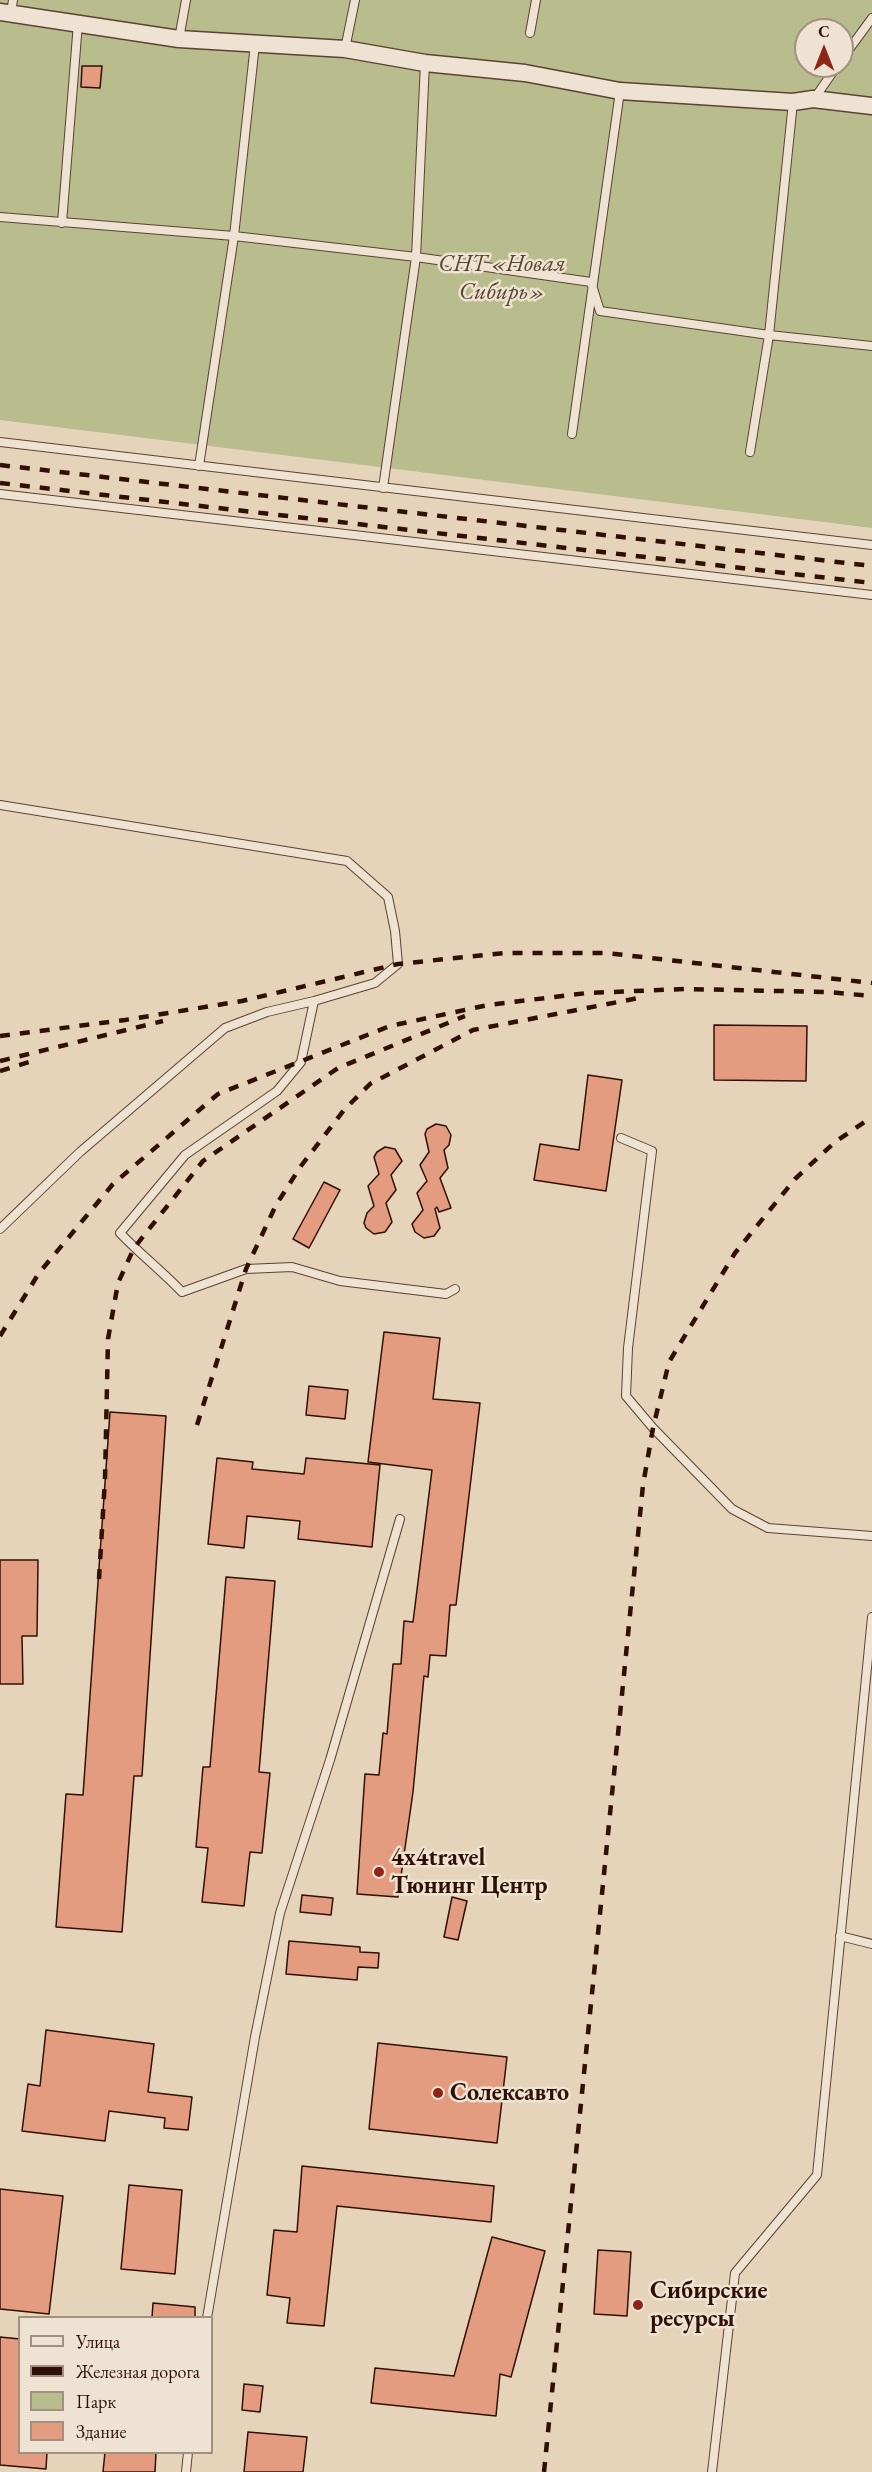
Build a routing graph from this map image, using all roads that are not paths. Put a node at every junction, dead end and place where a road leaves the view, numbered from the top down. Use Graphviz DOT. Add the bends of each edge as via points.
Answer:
graph roads {
  1 [pos="186,0"];
  2 [pos="355,0"];
  3 [pos="536,0"];
  4 [pos="8,8"];
  5 [pos="872,18"];
  6 [pos="78,22"];
  7 [pos="530,33"];
  8 [pos="179,39"];
  9 [pos="854,43"];
  10 [pos="255,44"];
  11 [pos="345,49"];
  12 [pos="425,63"];
  13 [pos="828,78"];
  14 [pos="620,91"];
  15 [pos="813,99"];
  16 [pos="793,102"];
  17 [pos="872,106"];
  18 [pos="0,217"];
  19 [pos="62,223"];
  20 [pos="234,236"];
  21 [pos="416,257"];
  22 [pos="591,282"];
  23 [pos="769,335"];
  24 [pos="872,346"];
  25 [pos="572,434"];
  26 [pos="0,442"];
  27 [pos="750,452"];
  28 [pos="199,466"];
  29 [pos="383,488"];
  30 [pos="0,494"];
  31 [pos="872,545"];
  32 [pos="872,595"];
  33 [pos="0,805"];
  34 [pos="314,1001"];
  35 [pos="621,1138"];
  36 [pos="0,1229"];
  37 [pos="455,1288"];
  38 [pos="400,1519"];
  39 [pos="872,1536"];
  40 [pos="872,1617"];
  41 [pos="840,1936"];
  42 [pos="872,1944"];
  43 [pos="207,2316"];
  44 [pos="189,2454"];
  45 [pos="186,2472"];
  46 [pos="712,2472"];
  1 -- 8 [label="lane"];
  2 -- 11 [label="lane"];
  3 -- 7 [label="lane"];
  4 -- 6 [label="street"];
  5 -- 9 [label="lane"];
  6 -- 8 [label="street"];
  6 -- 19 [label="lane"];
  8 -- 10 [label="street"];
  10 -- 11 [label="street"];
  10 -- 20 [label="lane"];
  11 -- 12 [label="street"];
  12 -- 14 [label="street" via="525,73"];
  12 -- 21 [label="lane"];
  13 -- 15 [label="lane"];
  14 -- 16 [label="street"];
  14 -- 22 [label="lane"];
  15 -- 16 [label="street"];
  15 -- 17 [label="street"];
  16 -- 23 [label="lane"];
  18 -- 19 [label="lane"];
  19 -- 20 [label="lane"];
  20 -- 21 [label="lane"];
  20 -- 28 [label="lane"];
  21 -- 22 [label="lane"];
  21 -- 29 [label="lane"];
  22 -- 23 [label="lane" via="600,311"];
  22 -- 25 [label="lane"];
  23 -- 24 [label="lane"];
  23 -- 27 [label="lane"];
  26 -- 28 [label="lane"];
  28 -- 29 [label="lane"];
  29 -- 31 [label="lane"];
  30 -- 32 [label="lane"];
  33 -- 34 [label="lane" via="347,861 388,897 398,964 375,983"];
  34 -- 36 [label="lane" via="267,1012 225,1028 89,1144"];
  34 -- 37 [label="lane" via="301,1062 277,1091 185,1155 120,1233 182,1292 246,1269 292,1267 340,1281 446,1294"];
  35 -- 39 [label="lane" via="652,1151 628,1348 626,1396 732,1509 768,1527"];
  38 -- 43 [label="lane" via="330,1760 280,1913"];
  40 -- 41 [label="lane"];
  41 -- 42 [label="lane"];
  41 -- 46 [label="lane" via="817,2175 735,2273"];
  44 -- 45 [label="lane"];
}
